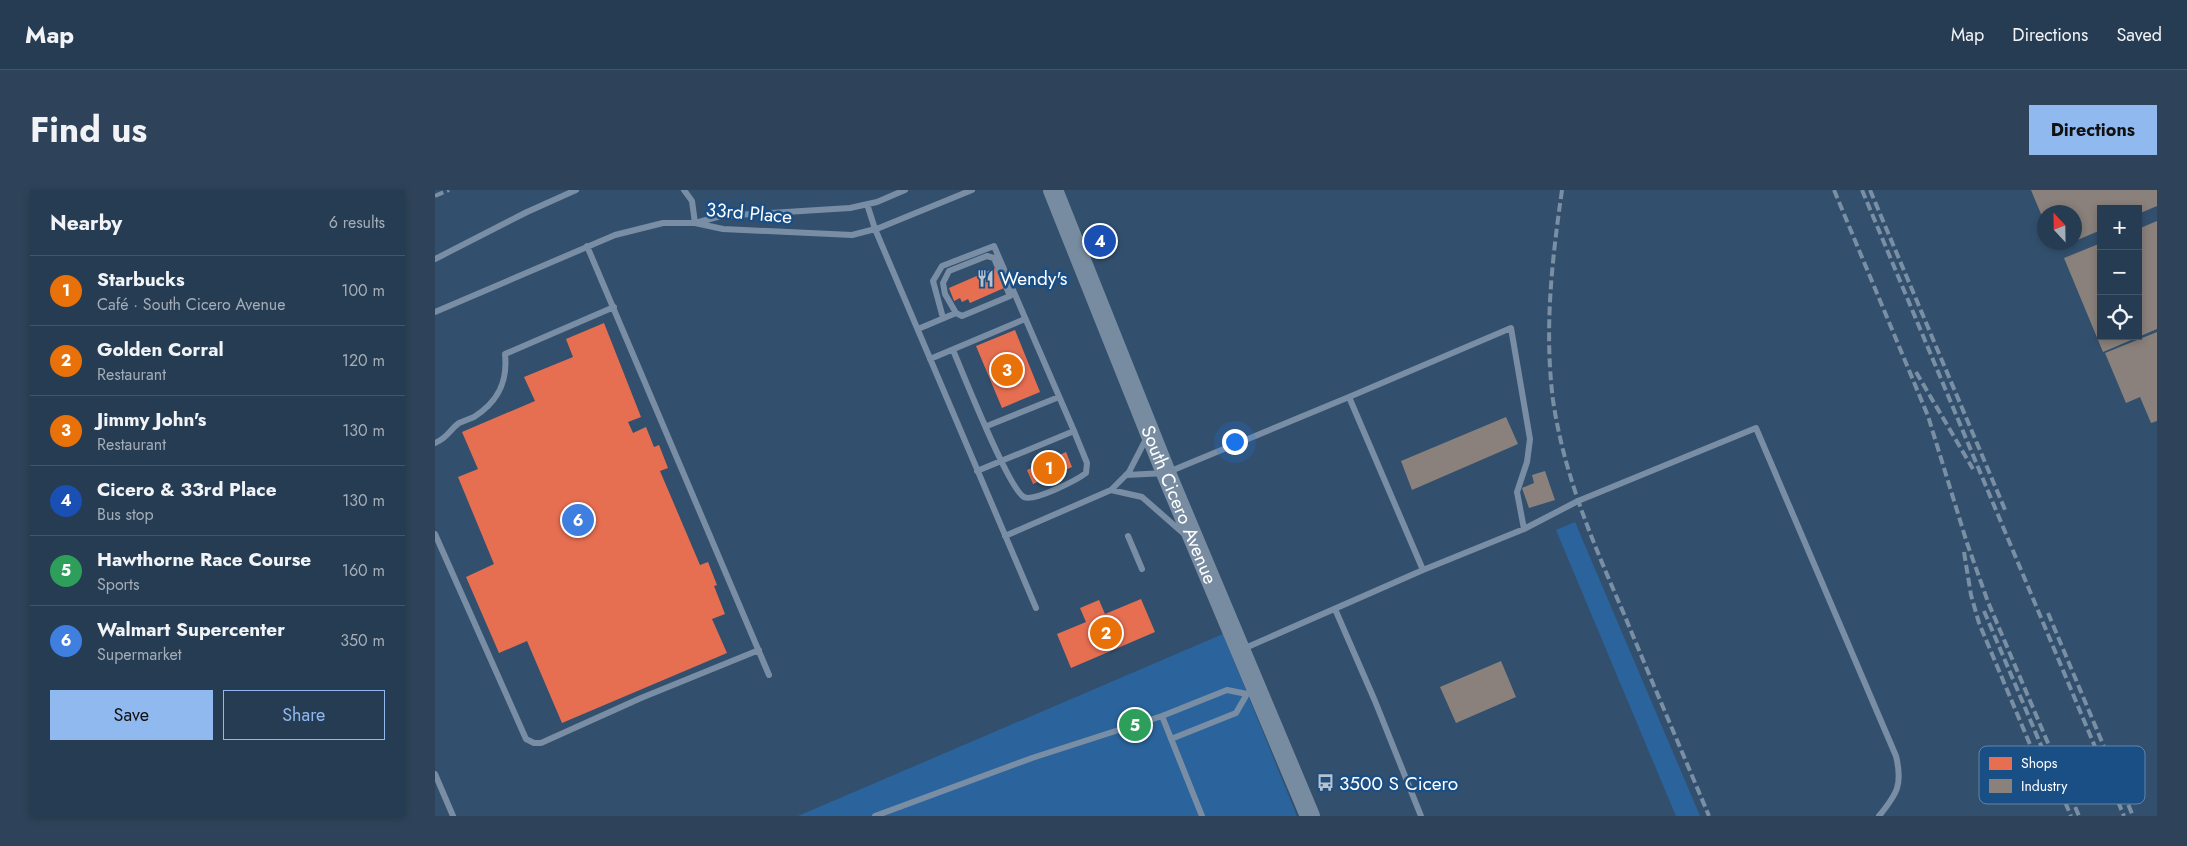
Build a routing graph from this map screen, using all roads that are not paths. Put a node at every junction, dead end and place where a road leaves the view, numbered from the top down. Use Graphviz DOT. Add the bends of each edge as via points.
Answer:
graph roads {
  1 [pos="576,190"];
  2 [pos="684,190"];
  3 [pos="905,190"];
  4 [pos="972,190"];
  5 [pos="1053,190"];
  6 [pos="867,204"];
  7 [pos="695,223"];
  8 [pos="875,228"];
  9 [pos="587,246"];
  10 [pos="435,259"];
  11 [pos="613,308"];
  12 [pos="435,312"];
  13 [pos="956,313"];
  14 [pos="943,318"];
  15 [pos="1025,319"];
  16 [pos="918,329"];
  17 [pos="953,350"];
  18 [pos="930,359"];
  19 [pos="1059,397"];
  20 [pos="1349,397"];
  21 [pos="987,426"];
  22 [pos="1074,431"];
  23 [pos="1149,432"];
  24 [pos="435,442"];
  25 [pos="1001,460"];
  26 [pos="977,471"];
  27 [pos="1166,473"];
  28 [pos="1126,475"];
  29 [pos="1111,490"];
  30 [pos="1524,529"];
  31 [pos="435,534"];
  32 [pos="1005,536"];
  33 [pos="1128,536"];
  34 [pos="1195,542"];
  35 [pos="1142,569"];
  36 [pos="1423,570"];
  37 [pos="1035,608"];
  38 [pos="1335,609"];
  39 [pos="759,650"];
  40 [pos="1240,651"];
  41 [pos="769,675"];
  42 [pos="1252,692"];
  43 [pos="1162,716"];
  44 [pos="1171,739"];
  45 [pos="435,774"];
  46 [pos="453,816"];
  47 [pos="875,816"];
  48 [pos="1202,816"];
  49 [pos="1310,816"];
  50 [pos="1421,816"];
  51 [pos="1879,816"];
  1 -- 10 [label="lane"];
  2 -- 7 [label="lane" via="694,206"];
  3 -- 6 [label="lane, 33rd Place"];
  4 -- 8 [label="lane, 33rd Place"];
  5 -- 23 [label="main road, South Cicero Avenue"];
  6 -- 7 [label="lane, 33rd Place" via="831,211 721,216"];
  6 -- 8 [label="lane"];
  7 -- 8 [label="lane, 33rd Place" via="723,229 853,235"];
  7 -- 9 [label="lane" via="663,223"];
  8 -- 16 [label="lane"];
  9 -- 11 [label="lane"];
  9 -- 12 [label="lane"];
  11 -- 24 [label="lane" via="505,354 504,384 495,400 472,418 458,424 445,439"];
  11 -- 39 [label="lane"];
  13 -- 13 [label="lane" via="962,316 1010,296 994,258 987,256 949,272 943,283 945,294"];
  13 -- 14 [label="lane"];
  14 -- 15 [label="lane" via="933,281 942,266 994,246"];
  14 -- 16 [label="lane"];
  15 -- 17 [label="lane"];
  15 -- 19 [label="lane"];
  16 -- 18 [label="lane"];
  17 -- 18 [label="lane"];
  17 -- 21 [label="lane"];
  18 -- 26 [label="lane"];
  19 -- 21 [label="lane"];
  19 -- 22 [label="lane"];
  20 -- 27 [label="lane"];
  20 -- 30 [label="lane" via="1511,328 1530,438 1527,462 1517,492"];
  20 -- 36 [label="lane"];
  21 -- 25 [label="lane"];
  22 -- 25 [label="lane"];
  22 -- 25 [label="lane" via="1087,463 1087,473 1031,498 1023,497 1014,488"];
  23 -- 27 [label="main road, South Cicero Avenue"];
  23 -- 28 [label="lane"];
  25 -- 26 [label="lane"];
  26 -- 32 [label="lane"];
  27 -- 28 [label="lane"];
  27 -- 34 [label="main road, South Cicero Avenue"];
  28 -- 29 [label="lane"];
  29 -- 32 [label="lane"];
  29 -- 34 [label="lane" via="1142,497"];
  30 -- 36 [label="lane"];
  30 -- 51 [label="lane" via="1578,501 1756,428 1896,756 1899,786"];
  31 -- 39 [label="lane" via="527,739 534,743 541,744 641,698"];
  32 -- 37 [label="lane"];
  33 -- 35 [label="lane"];
  34 -- 40 [label="main road, South Cicero Avenue"];
  36 -- 38 [label="lane"];
  38 -- 40 [label="lane"];
  38 -- 50 [label="lane"];
  39 -- 41 [label="lane"];
  40 -- 42 [label="main road, South Cicero Avenue"];
  42 -- 43 [label="lane" via="1227,690"];
  42 -- 44 [label="lane" via="1236,713"];
  42 -- 49 [label="main road, South Cicero Avenue"];
  43 -- 44 [label="lane"];
  43 -- 47 [label="lane" via="1015,764"];
  44 -- 48 [label="lane"];
  45 -- 46 [label="lane"];
}
